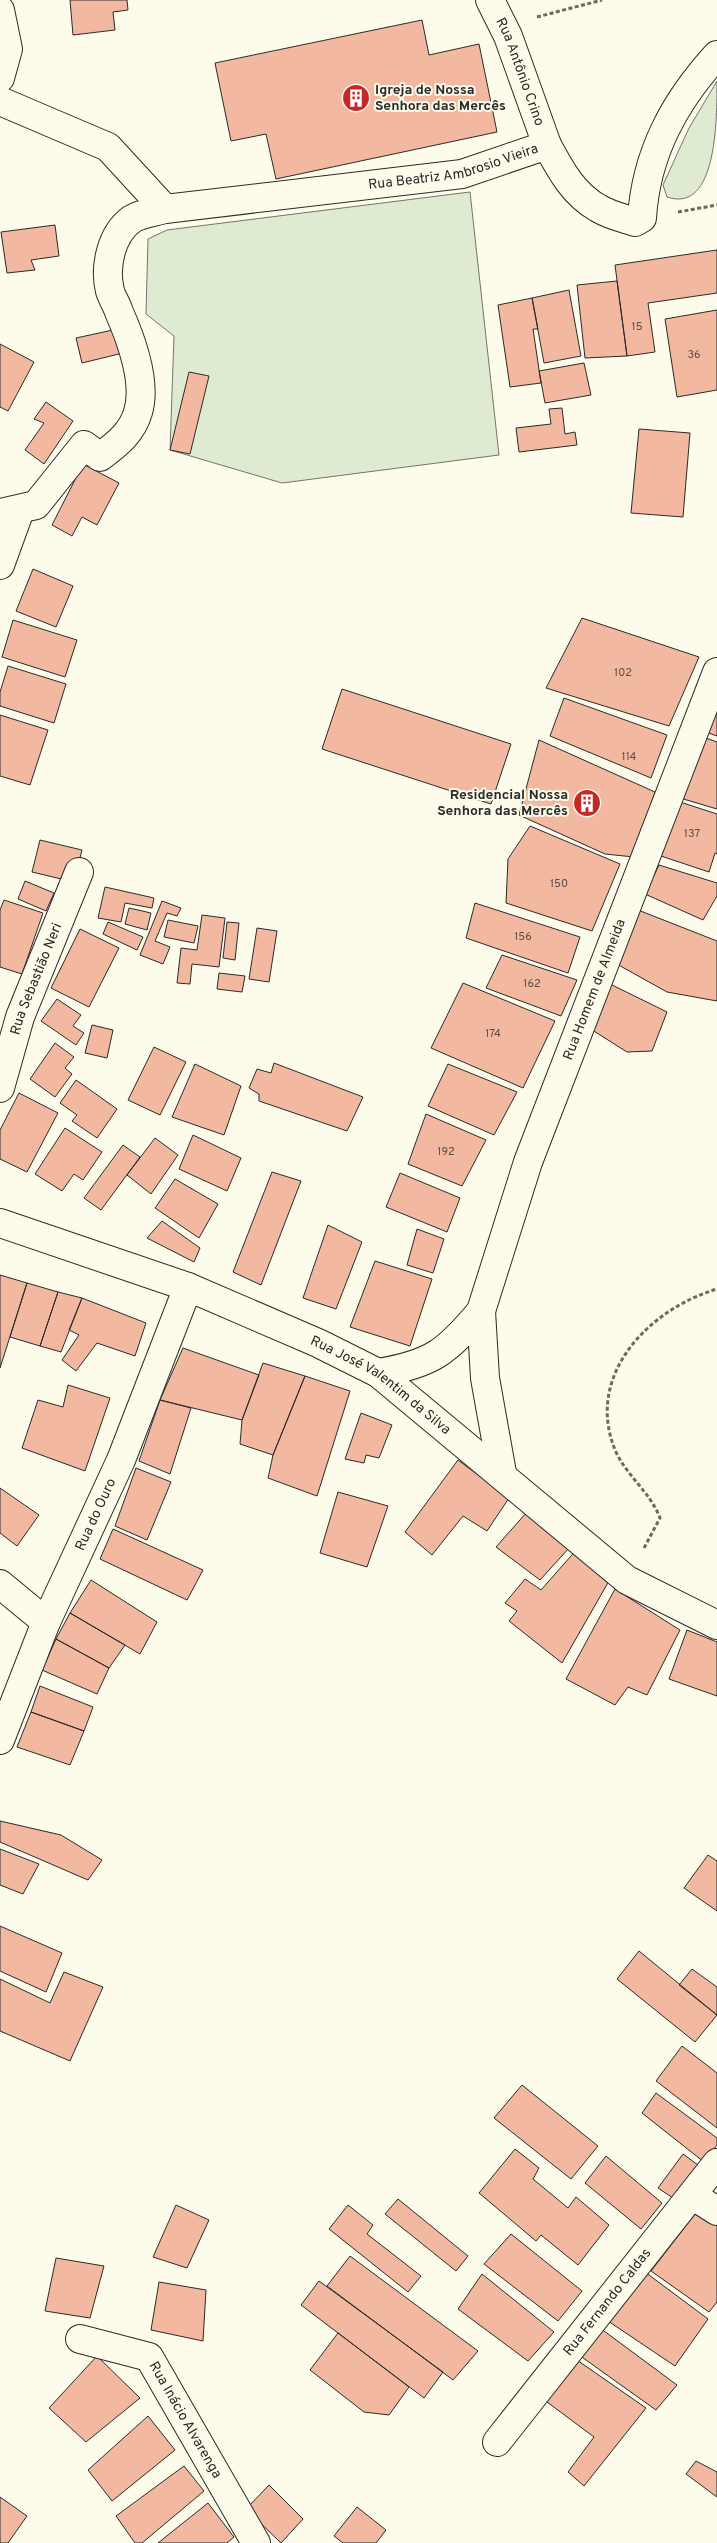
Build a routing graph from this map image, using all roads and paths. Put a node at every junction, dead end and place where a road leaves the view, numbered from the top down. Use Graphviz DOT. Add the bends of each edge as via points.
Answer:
graph roads {
  1 [pos="490,0"];
  2 [pos="602,0"];
  3 [pos="0,10"];
  4 [pos="503,26"];
  5 [pos="717,55"];
  6 [pos="0,78"];
  7 [pos="0,101"];
  8 [pos="547,145"];
  9 [pos="165,209"];
  10 [pos="10,512"];
  11 [pos="0,564"];
  12 [pos="717,672"];
  13 [pos="79,872"];
  14 [pos="10,1013"];
  15 [pos="0,1088"];
  16 [pos="0,1223"];
  17 [pos="188,1286"];
  18 [pos="717,1289"];
  19 [pos="481,1311"];
  20 [pos="378,1373"];
  21 [pos="502,1473"];
  22 [pos="628,1580"];
  23 [pos="0,1584"];
  24 [pos="46,1622"];
  25 [pos="717,1625"];
  26 [pos="0,1740"];
  27 [pos="717,2163"];
  28 [pos="692,2195"];
  29 [pos="717,2211"];
  30 [pos="80,2339"];
  31 [pos="497,2442"];
  32 [pos="256,2543"];
  1 -- 4 [label="street, Rua Antônio Crino"];
  2 -- 4 [label="path"];
  3 -- 6 [label="street" via="8,49"];
  4 -- 8 [label="street, Rua Antônio Crino"];
  5 -- 8 [label="street, Rua Beatriz Ambrosio Vieira" via="680,101 658,142 644,195 642,218 635,222 598,209 579,194 562,173"];
  7 -- 9 [label="street" via="108,147"];
  8 -- 9 [label="street, Rua Beatriz Ambrosio Vieira" via="462,174"];
  9 -- 10 [label="street" via="132,219 117,235 110,254 110,291 141,384 139,410 134,422 121,441 100,457 84,446 36,505"];
  10 -- 11 [label="street"];
  12 -- 19 [label="street, Rua Homem de Almeida" via="528,1162"];
  13 -- 14 [label="street, Rua Sebastião Neri"];
  14 -- 15 [label="street, Rua Sebastião Neri"];
  16 -- 17 [label="street, Rua José Valentim da Silva"];
  17 -- 20 [label="street, Rua José Valentim da Silva"];
  17 -- 24 [label="street, Rua do Ouro" via="122,1460"];
  18 -- 22 [label="path" via="684,1301 648,1325 623,1359 609,1392 608,1414 616,1450 625,1467 651,1498 660,1518"];
  19 -- 20 [label="street" via="456,1341 436,1356 406,1368"];
  19 -- 21 [label="street" via="484,1378"];
  20 -- 21 [label="street, Rua José Valentim da Silva"];
  21 -- 22 [label="street, Rua José Valentim da Silva"];
  22 -- 25 [label="street, Rua José Valentim da Silva"];
  23 -- 24 [label="street"];
  24 -- 26 [label="street, Rua do Ouro"];
  27 -- 28 [label="street, Rua Fernando Caldas"];
  28 -- 29 [label="street"];
  28 -- 31 [label="street, Rua Fernando Caldas"];
  30 -- 32 [label="street, Rua Inácio Alvarenga" via="149,2357"];
}
